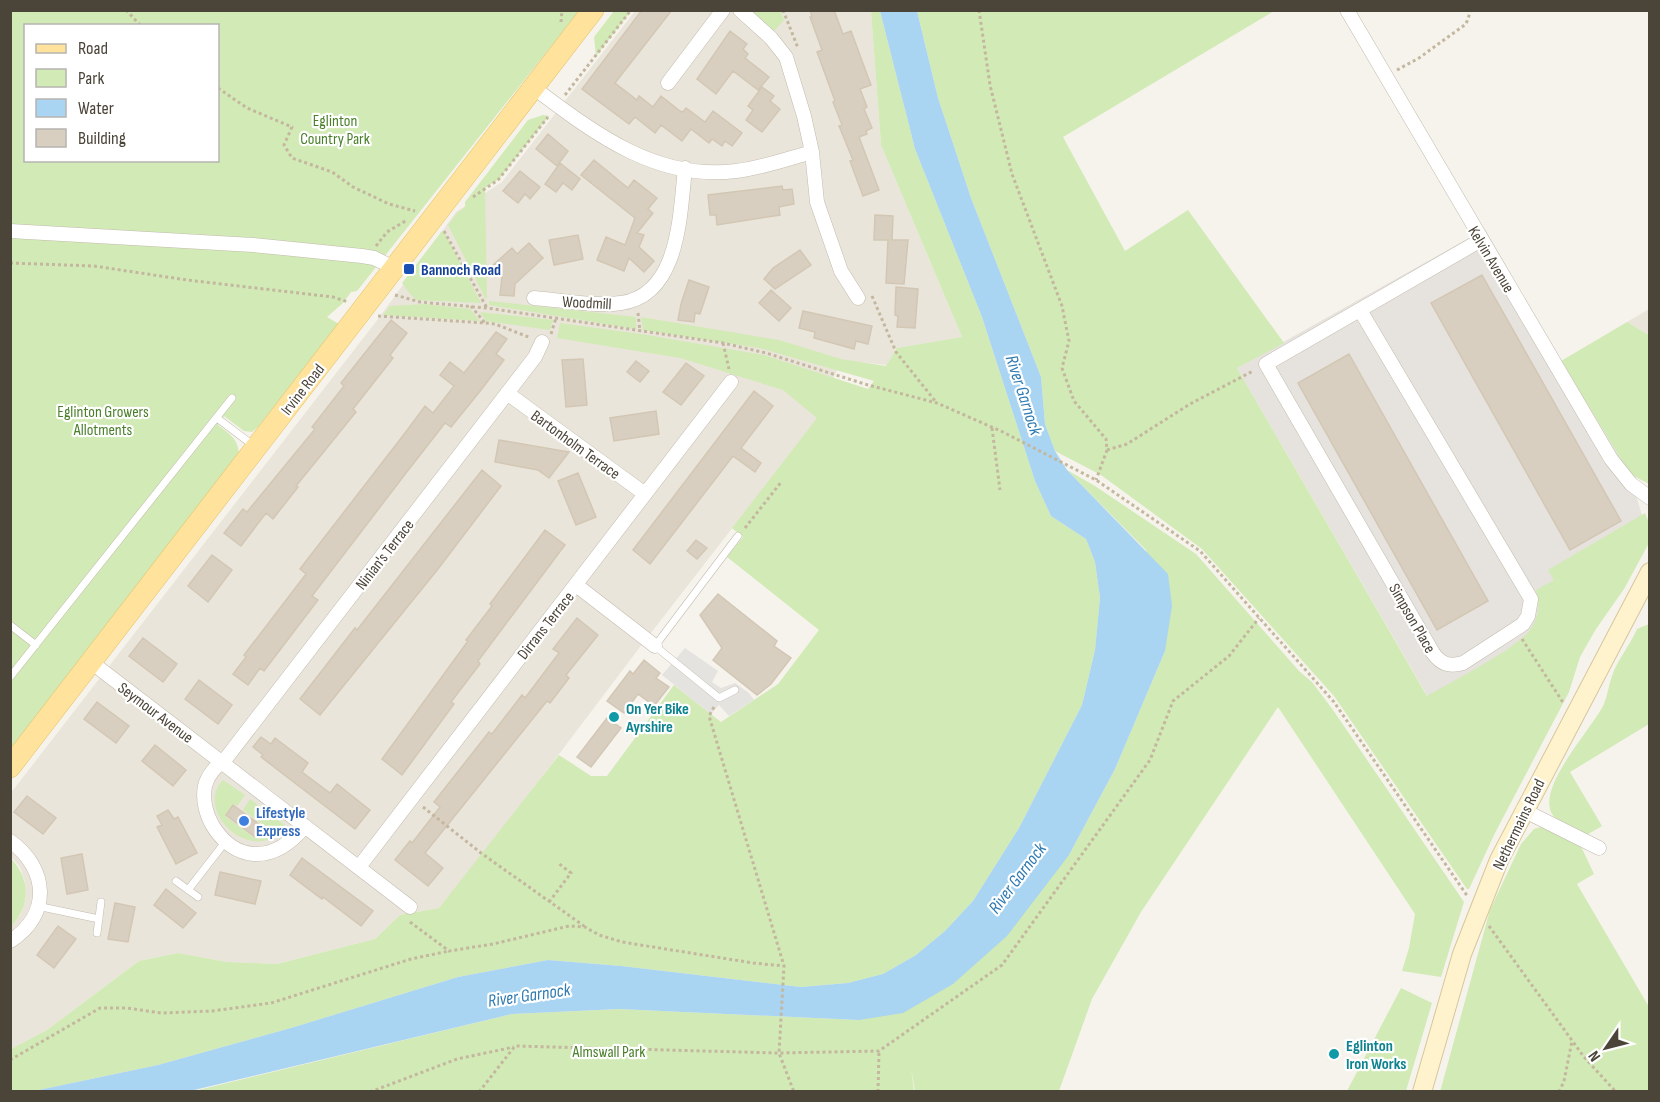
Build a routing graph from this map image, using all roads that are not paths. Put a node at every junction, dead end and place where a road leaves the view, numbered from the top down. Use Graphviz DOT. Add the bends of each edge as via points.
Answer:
graph roads {
  1 [pos="723,10"];
  2 [pos="740,10"];
  3 [pos="1347,10"];
  4 [pos="589,12"];
  5 [pos="668,83"];
  6 [pos="534,88"];
  7 [pos="812,152"];
  8 [pos="685,168"];
  9 [pos="10,231"];
  10 [pos="1481,240"];
  11 [pos="394,268"];
  12 [pos="534,298"];
  13 [pos="858,298"];
  14 [pos="1359,310"];
  15 [pos="542,342"];
  16 [pos="731,382"];
  17 [pos="507,393"];
  18 [pos="232,398"];
  19 [pos="217,418"];
  20 [pos="256,447"];
  21 [pos="645,494"];
  22 [pos="1650,498"];
  23 [pos="738,536"];
  24 [pos="1650,572"];
  25 [pos="576,585"];
  26 [pos="1645,594"];
  27 [pos="10,625"];
  28 [pos="36,645"];
  29 [pos="656,646"];
  30 [pos="91,662"];
  31 [pos="10,677"];
  32 [pos="735,690"];
  33 [pos="222,762"];
  34 [pos="10,766"];
  35 [pos="1523,810"];
  36 [pos="305,826"];
  37 [pos="10,841"];
  38 [pos="226,841"];
  39 [pos="1599,849"];
  40 [pos="359,867"];
  41 [pos="176,881"];
  42 [pos="188,890"];
  43 [pos="198,897"];
  44 [pos="101,902"];
  45 [pos="38,906"];
  46 [pos="410,907"];
  47 [pos="99,919"];
  48 [pos="97,933"];
  49 [pos="10,941"];
  50 [pos="1422,1092"];
  1 -- 5 [label="street"];
  2 -- 7 [label="street" via="786,57"];
  3 -- 10 [label="street, Kelvin Avenue"];
  4 -- 6 [label="main road, Irvine Road"];
  6 -- 8 [label="street" via="575,120 628,151"];
  6 -- 11 [label="main road, Irvine Road"];
  7 -- 8 [label="street" via="735,171"];
  7 -- 13 [label="street" via="817,202 841,271"];
  8 -- 12 [label="street, Woodmill" via="677,240 656,284 637,299 611,304"];
  9 -- 11 [label="street" via="253,245 362,256"];
  10 -- 14 [label="street"];
  10 -- 22 [label="street, Kelvin Avenue" via="1611,459 1631,484"];
  11 -- 20 [label="main road, Irvine Road" via="374,302"];
  14 -- 14 [label="street, Simpson Place" via="1531,599 1528,616 1516,629 1453,666 1437,660 1266,364"];
  15 -- 17 [label="street, Ninian's Terrace"];
  16 -- 21 [label="street, Dirrans Terrace"];
  17 -- 21 [label="street, Bartonholm Terrace"];
  17 -- 33 [label="street, Ninian's Terrace"];
  18 -- 19 [label="lane"];
  19 -- 20 [label="lane"];
  19 -- 28 [label="lane"];
  20 -- 30 [label="main road, Irvine Road"];
  21 -- 25 [label="street, Dirrans Terrace"];
  23 -- 29 [label="lane"];
  24 -- 26 [label="main road, Nethermains Road"];
  25 -- 29 [label="street"];
  25 -- 40 [label="street, Dirrans Terrace"];
  26 -- 35 [label="main road, Nethermains Road"];
  27 -- 28 [label="lane"];
  28 -- 31 [label="lane"];
  29 -- 32 [label="lane" via="718,698"];
  30 -- 33 [label="street, Seymour Avenue"];
  30 -- 34 [label="main road, Irvine Road"];
  33 -- 36 [label="street, Seymour Avenue"];
  33 -- 38 [label="street" via="209,776 204,798 216,832"];
  35 -- 39 [label="street"];
  35 -- 50 [label="main road, Nethermains Road" via="1462,954"];
  36 -- 38 [label="street" via="284,846 265,852 253,854"];
  36 -- 40 [label="street, Seymour Avenue"];
  37 -- 45 [label="street" via="33,862 39,881"];
  38 -- 42 [label="lane"];
  40 -- 46 [label="street, Seymour Avenue"];
  41 -- 42 [label="lane"];
  42 -- 43 [label="lane"];
  44 -- 47 [label="lane"];
  45 -- 47 [label="lane"];
  45 -- 49 [label="street" via="21,934"];
  47 -- 48 [label="lane"];
}
